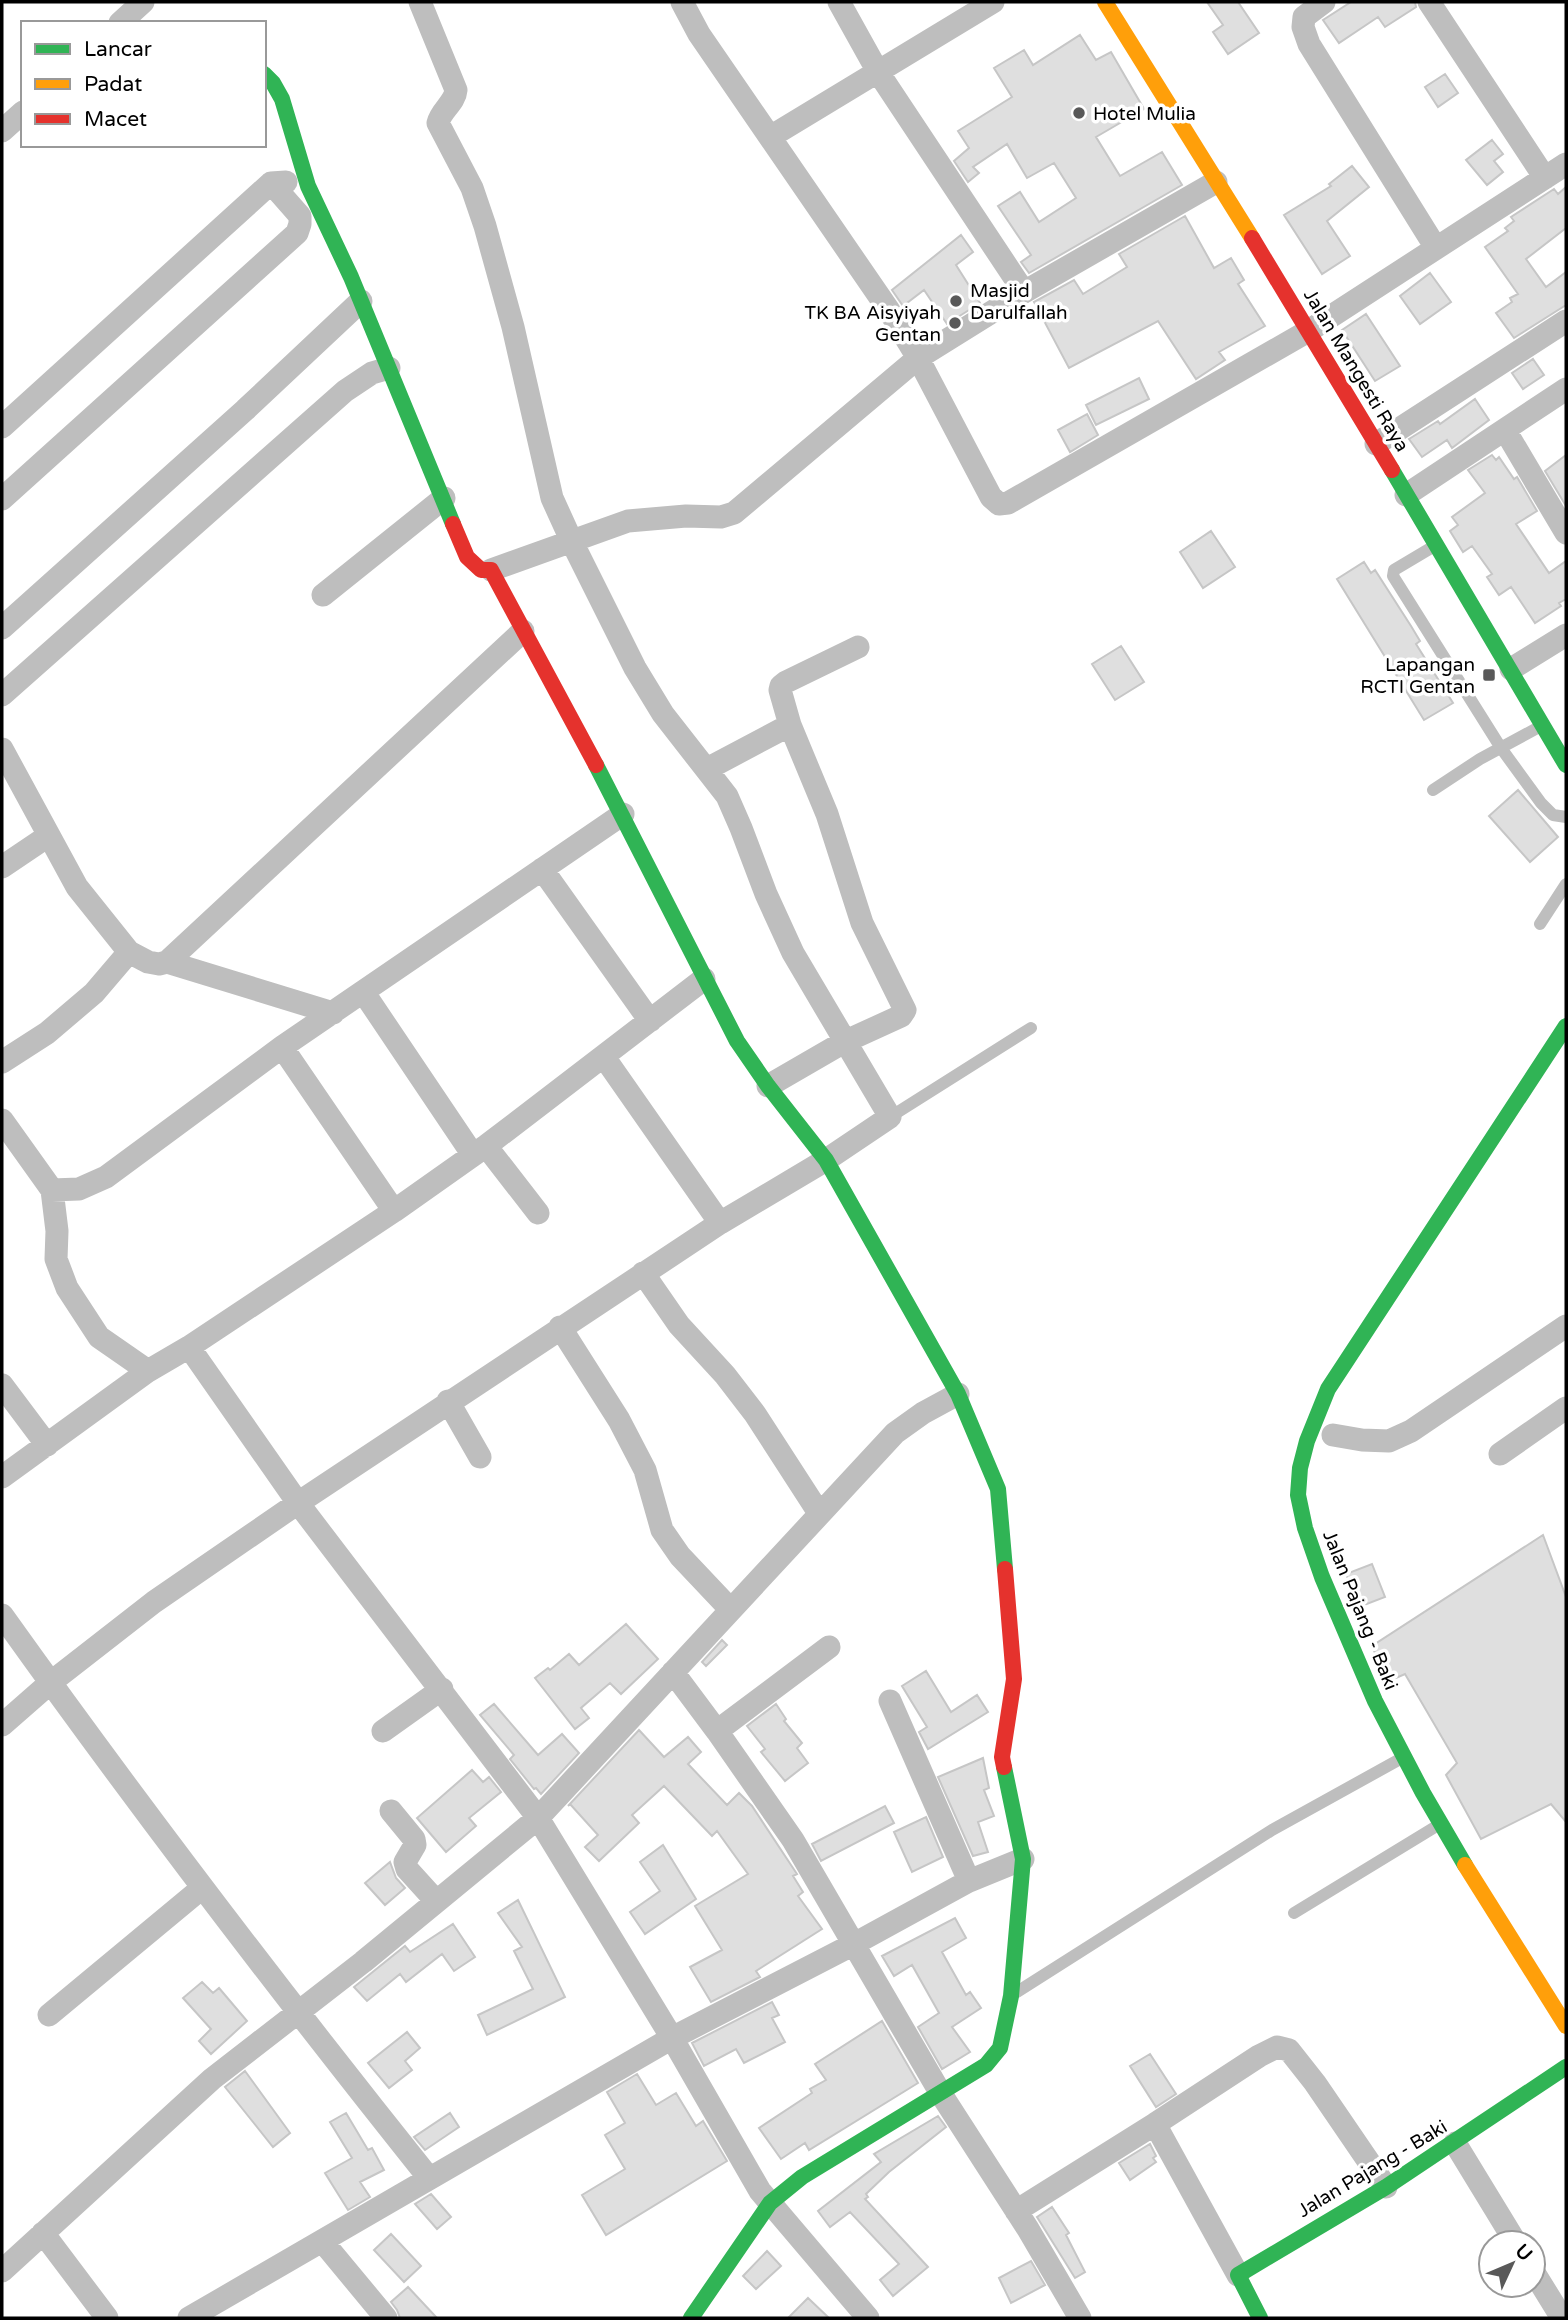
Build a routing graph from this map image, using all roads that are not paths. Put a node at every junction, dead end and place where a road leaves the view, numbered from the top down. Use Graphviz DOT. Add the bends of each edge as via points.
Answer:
graph roads {
  1 [pos="143,2"];
  2 [pos="420,2"];
  3 [pos="682,2"];
  4 [pos="839,2"];
  5 [pos="993,2"];
  6 [pos="1105,2"];
  7 [pos="1324,2"];
  8 [pos="1429,2"];
  9 [pos="122,21"];
  10 [pos="878,72"];
  11 [pos="266,76"];
  12 [pos="21,113"];
  13 [pos="2,131"];
  14 [pos="770,137"];
  15 [pos="1566,164"];
  16 [pos="1545,178"];
  17 [pos="306,180"];
  18 [pos="1216,182"];
  19 [pos="271,183"];
  20 [pos="1436,248"];
  21 [pos="1024,292"];
  22 [pos="361,301"];
  23 [pos="1566,321"];
  24 [pos="1310,330"];
  25 [pos="918,358"];
  26 [pos="389,368"];
  27 [pos="1566,390"];
  28 [pos="2,427"];
  29 [pos="1505,430"];
  30 [pos="1376,444"];
  31 [pos="1406,495"];
  32 [pos="444,498"];
  33 [pos="2,499"];
  34 [pos="1560,508"];
  35 [pos="1566,533"];
  36 [pos="572,542"];
  37 [pos="1436,545"];
  38 [pos="491,570"];
  39 [pos="323,595"];
  40 [pos="2,628"];
  41 [pos="523,631"];
  42 [pos="1566,635"];
  43 [pos="858,647"];
  44 [pos="1511,669"];
  45 [pos="2,695"];
  46 [pos="790,725"];
  47 [pos="1543,725"];
  48 [pos="1501,748"];
  49 [pos="2,749"];
  50 [pos="1566,765"];
  51 [pos="707,769"];
  52 [pos="1433,790"];
  53 [pos="623,814"];
  54 [pos="1566,817"];
  55 [pos="48,836"];
  56 [pos="2,867"];
  57 [pos="542,869"];
  58 [pos="1566,884"];
  59 [pos="1540,924"];
  60 [pos="129,952"];
  61 [pos="167,962"];
  62 [pos="704,979"];
  63 [pos="364,993"];
  64 [pos="333,1013"];
  65 [pos="650,1021"];
  66 [pos="1566,1026"];
  67 [pos="1031,1028"];
  68 [pos="844,1042"];
  69 [pos="282,1047"];
  70 [pos="604,1057"];
  71 [pos="2,1062"];
  72 [pos="768,1086"];
  73 [pos="890,1117"];
  74 [pos="2,1120"];
  75 [pos="480,1151"];
  76 [pos="826,1160"];
  77 [pos="52,1191"];
  78 [pos="394,1211"];
  79 [pos="538,1213"];
  80 [pos="720,1223"];
  81 [pos="643,1273"];
  82 [pos="1566,1326"];
  83 [pos="561,1327"];
  84 [pos="188,1347"];
  85 [pos="148,1371"];
  86 [pos="2,1385"];
  87 [pos="958,1394"];
  88 [pos="448,1401"];
  89 [pos="1566,1408"];
  90 [pos="1333,1435"];
  91 [pos="47,1445"];
  92 [pos="1500,1454"];
  93 [pos="480,1457"];
  94 [pos="2,1477"];
  95 [pos="298,1503"];
  96 [pos="819,1513"];
  97 [pos="731,1610"];
  98 [pos="2,1615"];
  99 [pos="830,1647"];
  100 [pos="673,1672"];
  101 [pos="50,1683"];
  102 [pos="442,1689"];
  103 [pos="890,1701"];
  104 [pos="2,1725"];
  105 [pos="383,1731"];
  106 [pos="717,1731"];
  107 [pos="1404,1757"];
  108 [pos="391,1811"];
  109 [pos="538,1818"];
  110 [pos="1440,1824"];
  111 [pos="1023,1859"];
  112 [pos="969,1881"];
  113 [pos="202,1888"];
  114 [pos="436,1901"];
  115 [pos="1294,1913"];
  116 [pos="854,1944"];
  117 [pos="1011,1996"];
  118 [pos="297,2012"];
  119 [pos="49,2015"];
  120 [pos="1566,2026"];
  121 [pos="672,2038"];
  122 [pos="1566,2067"];
  123 [pos="941,2094"];
  124 [pos="1155,2124"];
  125 [pos="1455,2143"];
  126 [pos="429,2178"];
  127 [pos="1386,2187"];
  128 [pos="765,2197"];
  129 [pos="1016,2211"];
  130 [pos="1507,2229"];
  131 [pos="43,2233"];
  132 [pos="323,2242"];
  133 [pos="2,2271"];
  134 [pos="1238,2275"];
  135 [pos="1547,2294"];
  136 [pos="107,2318"];
  137 [pos="189,2318"];
  138 [pos="386,2318"];
  139 [pos="691,2318"];
  140 [pos="868,2318"];
  141 [pos="1080,2318"];
  142 [pos="1259,2318"];
  143 [pos="1562,2318"];
  1 -- 9 [label="street"];
  2 -- 36 [label="street" via="454,85 455,96 438,123 472,188 485,226 552,498"];
  3 -- 14 [label="street"];
  4 -- 10 [label="street"];
  5 -- 10 [label="street"];
  6 -- 18 [label="street, Jalan Mangesti Raya"];
  7 -- 20 [label="street" via="1304,17 1309,44"];
  8 -- 16 [label="street"];
  10 -- 14 [label="street"];
  10 -- 21 [label="street"];
  11 -- 17 [label="street" via="282,99"];
  12 -- 13 [label="street"];
  14 -- 25 [label="street"];
  15 -- 16 [label="street"];
  16 -- 20 [label="street"];
  17 -- 19 [label="street"];
  17 -- 22 [label="street"];
  18 -- 21 [label="street"];
  18 -- 24 [label="street, Jalan Mangesti Raya"];
  19 -- 28 [label="street"];
  19 -- 33 [label="street" via="300,216 297,233"];
  20 -- 24 [label="street"];
  21 -- 25 [label="street"];
  22 -- 26 [label="street"];
  22 -- 40 [label="street"];
  23 -- 30 [label="street"];
  24 -- 25 [label="street" via="1003,505 991,497"];
  24 -- 30 [label="street, Jalan Mangesti Raya"];
  25 -- 36 [label="street" via="734,513 628,521"];
  26 -- 32 [label="street"];
  26 -- 45 [label="street" via="345,391"];
  27 -- 29 [label="street"];
  29 -- 31 [label="street"];
  29 -- 34 [label="street"];
  30 -- 31 [label="street, Jalan Mangesti Raya"];
  31 -- 37 [label="street, Jalan Mangesti Raya"];
  32 -- 38 [label="street" via="467,557 481,570"];
  32 -- 39 [label="street"];
  34 -- 35 [label="street"];
  36 -- 38 [label="street"];
  36 -- 51 [label="street" via="635,668"];
  37 -- 44 [label="street, Jalan Mangesti Raya"];
  37 -- 48 [label="lane" via="1394,570 1393,576"];
  38 -- 41 [label="street"];
  41 -- 53 [label="street"];
  41 -- 61 [label="street"];
  42 -- 44 [label="street"];
  43 -- 46 [label="street" via="781,686"];
  44 -- 47 [label="street, Jalan Mangesti Raya"];
  46 -- 51 [label="street"];
  46 -- 68 [label="street" via="827,814 862,923 905,1010"];
  47 -- 48 [label="lane"];
  47 -- 50 [label="street, Jalan Mangesti Raya"];
  48 -- 52 [label="lane"];
  48 -- 54 [label="lane" via="1553,816"];
  49 -- 55 [label="street"];
  51 -- 68 [label="street" via="727,796 793,953"];
  53 -- 57 [label="street"];
  53 -- 62 [label="street"];
  55 -- 56 [label="street"];
  55 -- 60 [label="street" via="77,887"];
  57 -- 63 [label="street"];
  57 -- 65 [label="street"];
  58 -- 59 [label="lane"];
  60 -- 61 [label="street" via="153,963"];
  60 -- 71 [label="street" via="94,993 47,1033"];
  61 -- 64 [label="street"];
  62 -- 65 [label="street"];
  62 -- 72 [label="street" via="737,1041"];
  63 -- 64 [label="street"];
  63 -- 75 [label="street"];
  64 -- 69 [label="street"];
  65 -- 70 [label="street"];
  66 -- 107 [label="street, Jalan Pajang - Baki" via="1328,1389 1308,1436 1298,1478 1303,1523 1313,1554 1379,1710"];
  67 -- 73 [label="lane"];
  68 -- 72 [label="street"];
  68 -- 73 [label="street"];
  69 -- 77 [label="street" via="106,1177 79,1189"];
  69 -- 78 [label="street"];
  70 -- 75 [label="street"];
  70 -- 80 [label="street"];
  72 -- 76 [label="street"];
  73 -- 76 [label="street"];
  74 -- 77 [label="street"];
  75 -- 78 [label="street"];
  75 -- 79 [label="street"];
  76 -- 80 [label="street"];
  76 -- 87 [label="street"];
  77 -- 85 [label="street" via="56,1259 67,1287 99,1337"];
  78 -- 84 [label="street"];
  80 -- 81 [label="street"];
  81 -- 83 [label="street"];
  81 -- 96 [label="street" via="679,1325 755,1414"];
  82 -- 90 [label="street" via="1412,1431 1389,1441"];
  83 -- 88 [label="street"];
  83 -- 97 [label="street" via="645,1470 662,1530"];
  84 -- 85 [label="street"];
  84 -- 95 [label="street"];
  85 -- 91 [label="street"];
  86 -- 91 [label="street"];
  87 -- 96 [label="street" via="895,1433"];
  87 -- 111 [label="street" via="999,1489 1014,1679 1002,1757"];
  88 -- 93 [label="street"];
  88 -- 95 [label="street"];
  89 -- 92 [label="street"];
  91 -- 94 [label="street"];
  95 -- 101 [label="street" via="154,1602"];
  95 -- 102 [label="street"];
  96 -- 97 [label="street"];
  97 -- 100 [label="street"];
  98 -- 101 [label="street"];
  99 -- 106 [label="street"];
  100 -- 106 [label="street"];
  100 -- 109 [label="street"];
  101 -- 104 [label="street"];
  101 -- 113 [label="street"];
  102 -- 105 [label="street"];
  102 -- 109 [label="street"];
  103 -- 112 [label="street"];
  106 -- 116 [label="street" via="793,1840"];
  107 -- 110 [label="street, Jalan Pajang - Baki"];
  107 -- 117 [label="lane" via="1272,1830"];
  108 -- 114 [label="street" via="414,1839 405,1862 407,1869"];
  109 -- 114 [label="street"];
  109 -- 121 [label="street"];
  110 -- 115 [label="lane"];
  110 -- 120 [label="street, Jalan Pajang - Baki"];
  111 -- 112 [label="street"];
  111 -- 117 [label="street"];
  112 -- 116 [label="street"];
  113 -- 118 [label="street"];
  113 -- 119 [label="street"];
  114 -- 118 [label="street"];
  116 -- 121 [label="street"];
  116 -- 123 [label="street"];
  117 -- 123 [label="street" via="1000,2048 986,2065"];
  118 -- 126 [label="street"];
  118 -- 131 [label="street" via="212,2078"];
  121 -- 126 [label="street"];
  121 -- 128 [label="street"];
  122 -- 125 [label="street, Jalan Pajang - Baki"];
  123 -- 128 [label="street"];
  123 -- 129 [label="street"];
  124 -- 127 [label="street" via="1259,2056 1277,2048 1289,2050"];
  124 -- 129 [label="street"];
  124 -- 134 [label="street"];
  125 -- 127 [label="street, Jalan Pajang - Baki"];
  125 -- 130 [label="street"];
  126 -- 132 [label="street"];
  127 -- 134 [label="street, Jalan Pajang - Baki"];
  128 -- 139 [label="street"];
  128 -- 140 [label="street"];
  129 -- 141 [label="street"];
  131 -- 133 [label="street"];
  131 -- 136 [label="street"];
  132 -- 137 [label="street"];
  132 -- 138 [label="street"];
  134 -- 142 [label="street"];
  135 -- 143 [label="street"];
}
